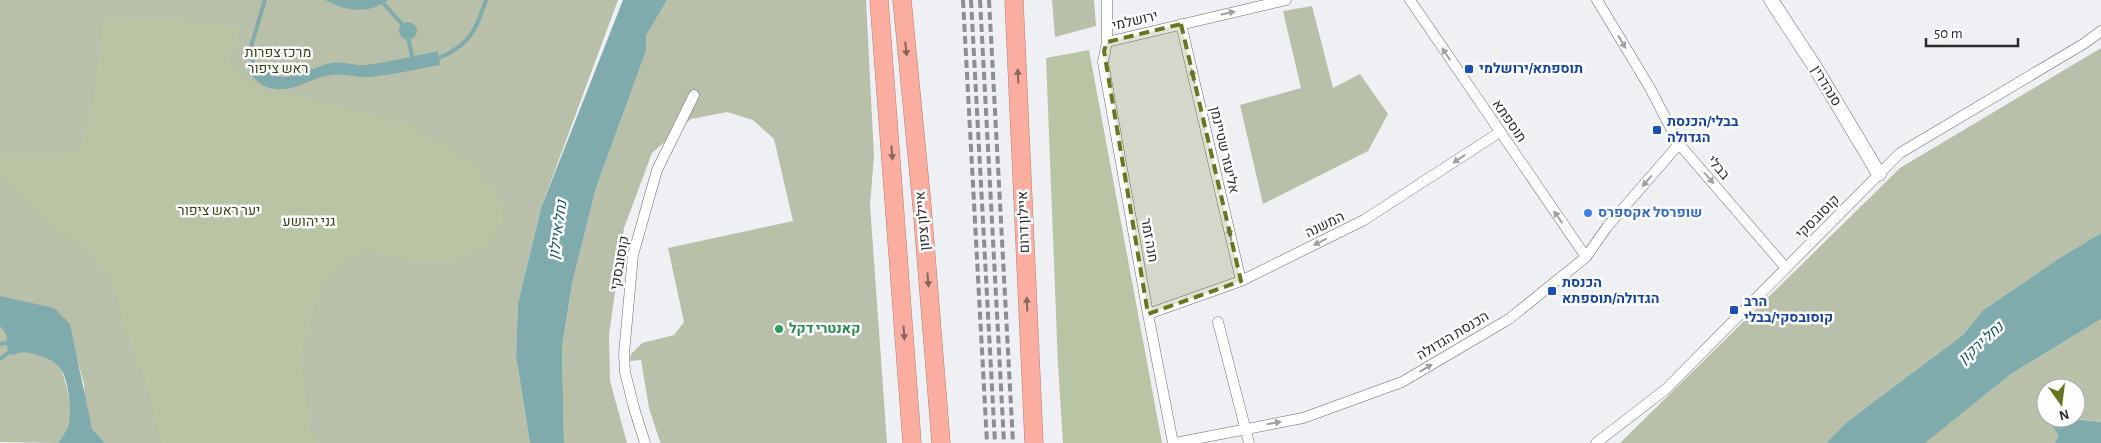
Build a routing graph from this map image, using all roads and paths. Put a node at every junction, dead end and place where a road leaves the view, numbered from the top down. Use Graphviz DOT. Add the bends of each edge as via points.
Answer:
graph roads {
  1 [pos="880,0"];
  2 [pos="884,0"];
  3 [pos="902,0"];
  4 [pos="1014,0"];
  5 [pos="1107,0"];
  6 [pos="1286,0"];
  7 [pos="1410,0"];
  8 [pos="1597,0"];
  9 [pos="1774,1"];
  10 [pos="1181,24"];
  11 [pos="2101,31"];
  12 [pos="2101,38"];
  13 [pos="1107,42"];
  14 [pos="2085,43"];
  15 [pos="694,95"];
  16 [pos="889,117"];
  17 [pos="1500,132"];
  18 [pos="1679,144"];
  19 [pos="1879,174"];
  20 [pos="1586,257"];
  21 [pos="1786,268"];
  22 [pos="1241,281"];
  23 [pos="1148,314"];
  24 [pos="1218,322"];
  25 [pos="1029,353"];
  26 [pos="1244,428"];
  27 [pos="645,443"];
  28 [pos="912,443"];
  29 [pos="941,443"];
  30 [pos="1034,443"];
  31 [pos="1040,443"];
  32 [pos="1174,443"];
  33 [pos="1249,443"];
  34 [pos="1596,443"];
  1 -- 16 [label="highway"];
  2 -- 16 [label="highway"];
  3 -- 29 [label="highway, איילון צפון, one-way"];
  25 -- 4 [label="highway, איילון דרום, one-way"];
  5 -- 13 [label="street, חנה זמר"];
  10 -- 6 [label="street, ירושלמי, one-way"];
  17 -- 7 [label="street, תוספתא, one-way"];
  8 -- 18 [label="street, בבלי, one-way" via="1650,88"];
  9 -- 19 [label="street, סנהדרין"];
  10 -- 13 [label="street, ירושלמי"];
  22 -- 10 [label="street, אליעזר שטיינמן, one-way"];
  11 -- 14 [label="street, קוסובסקי"];
  12 -- 14 [label="street, קוסובסקי"];
  13 -- 23 [label="street, חנה זמר" via="1103,62"];
  14 -- 19 [label="street, קוסובסקי" via="1900,153"];
  15 -- 27 [label="street, קוסובסקי" via="657,170 633,255 625,372"];
  16 -- 28 [label="highway, one-way"];
  20 -- 17 [label="street, תוספתא, one-way"];
  17 -- 22 [label="street, המשנה, one-way" via="1364,220"];
  18 -- 20 [label="street, הכנסת הגדולה, one-way" via="1607,227"];
  18 -- 21 [label="street, בבלי, one-way"];
  19 -- 21 [label="street, קוסובסקי"];
  26 -- 20 [label="street, הכנסת הגדולה, one-way" via="1303,418 1402,382 1509,319"];
  21 -- 34 [label="street, קוסובסקי" via="1666,389"];
  22 -- 23 [label="street, המשנה"];
  23 -- 32 [label="street, חנה זמר"];
  24 -- 26 [label="street"];
  25 -- 30 [label="highway, איילון דרום"];
  25 -- 31 [label="highway"];
  26 -- 32 [label="street, הכנסת הגדולה"];
  26 -- 33 [label="street"];
}
